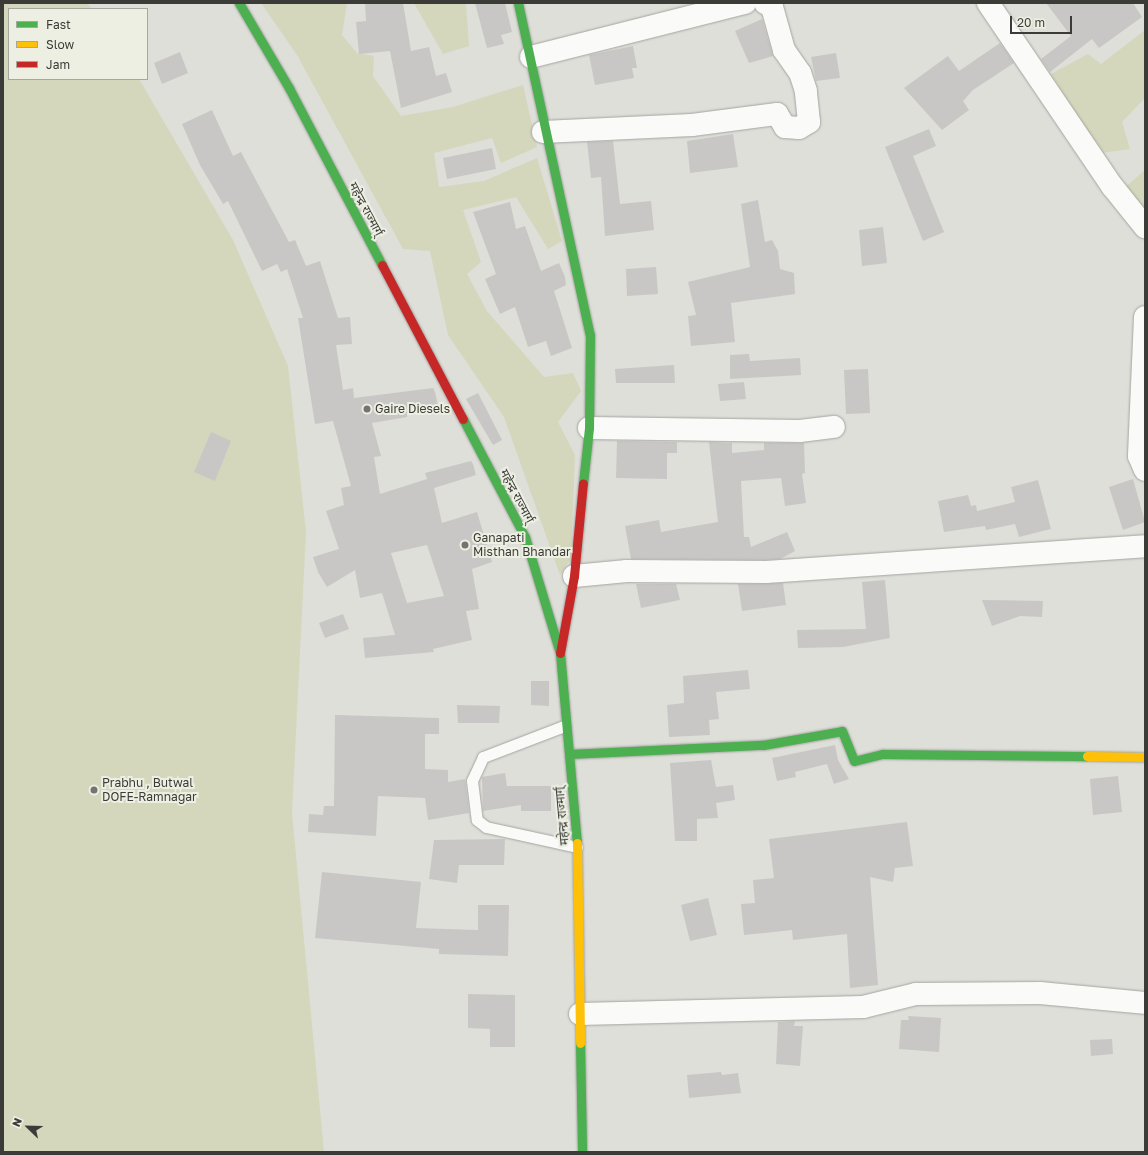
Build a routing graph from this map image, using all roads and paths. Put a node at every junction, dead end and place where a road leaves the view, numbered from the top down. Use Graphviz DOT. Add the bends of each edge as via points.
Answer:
graph roads {
  1 [pos="239,3"];
  2 [pos="518,3"];
  3 [pos="745,3"];
  4 [pos="765,3"];
  5 [pos="988,3"];
  6 [pos="531,57"];
  7 [pos="544,132"];
  8 [pos="1145,227"];
  9 [pos="1145,318"];
  10 [pos="834,427"];
  11 [pos="589,428"];
  12 [pos="1145,470"];
  13 [pos="1145,546"];
  14 [pos="574,576"];
  15 [pos="560,653"];
  16 [pos="564,726"];
  17 [pos="569,754"];
  18 [pos="1145,757"];
  19 [pos="577,847"];
  20 [pos="1145,1004"];
  21 [pos="580,1014"];
  22 [pos="582,1152"];
  1 -- 15 [label="main road, महेन्द्र राज्मार्ग्" via="289,88 525,537"];
  2 -- 6 [label="main road"];
  3 -- 6 [label="street"];
  4 -- 7 [label="street" via="772,7 784,50 800,73 806,91 809,122 798,128 785,127 777,114 692,125"];
  5 -- 8 [label="street" via="1112,186"];
  6 -- 7 [label="main road"];
  7 -- 11 [label="main road" via="590,335"];
  9 -- 12 [label="street" via="1139,456"];
  10 -- 11 [label="street" via="800,431"];
  11 -- 14 [label="main road"];
  13 -- 14 [label="street" via="766,572 627,571"];
  14 -- 15 [label="main road"];
  15 -- 16 [label="main road, महेन्द्र राज्मार्ग्"];
  16 -- 17 [label="main road, महेन्द्र राज्मार्ग्"];
  16 -- 19 [label="lane" via="483,757 472,781 477,820 486,827"];
  17 -- 18 [label="main road" via="763,745 842,731 845,732 850,758 854,761 883,754"];
  17 -- 19 [label="main road, महेन्द्र राज्मार्ग्"];
  19 -- 21 [label="main road, महेन्द्र राज्मार्ग्"];
  20 -- 21 [label="street" via="1040,993 916,994 863,1007"];
  21 -- 22 [label="main road, महेन्द्र राज्मार्ग्"];
}
